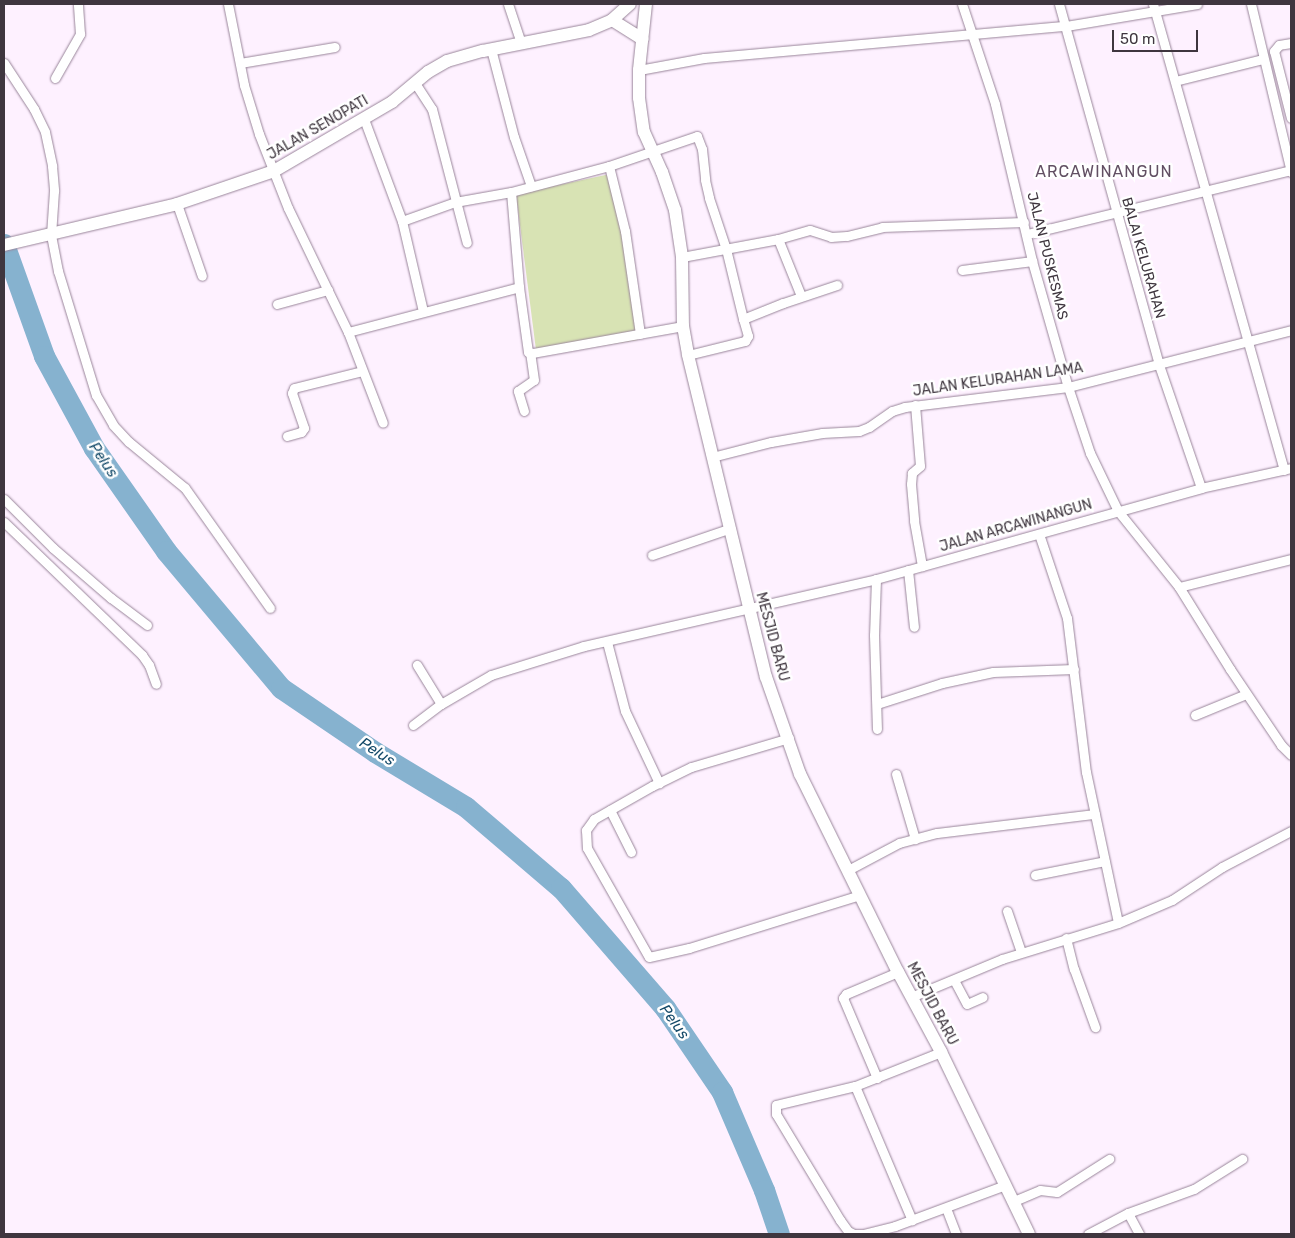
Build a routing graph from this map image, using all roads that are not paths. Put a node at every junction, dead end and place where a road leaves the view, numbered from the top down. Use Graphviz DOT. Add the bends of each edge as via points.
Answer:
graph roads {
  1 [pos="78,4"];
  2 [pos="228,4"];
  3 [pos="508,4"];
  4 [pos="630,4"];
  5 [pos="646,4"];
  6 [pos="962,4"];
  7 [pos="1059,4"];
  8 [pos="1197,4"];
  9 [pos="1251,4"];
  10 [pos="1154,8"];
  11 [pos="612,20"];
  12 [pos="1066,26"];
  13 [pos="972,35"];
  14 [pos="643,39"];
  15 [pos="521,43"];
  16 [pos="1291,43"];
  17 [pos="335,47"];
  18 [pos="491,49"];
  19 [pos="1262,59"];
  20 [pos="240,62"];
  21 [pos="4,63"];
  22 [pos="639,70"];
  23 [pos="55,78"];
  24 [pos="1175,81"];
  25 [pos="415,83"];
  26 [pos="1291,113"];
  27 [pos="364,119"];
  28 [pos="653,151"];
  29 [pos="609,166"];
  30 [pos="274,171"];
  31 [pos="1291,171"];
  32 [pos="531,186"];
  33 [pos="1203,190"];
  34 [pos="511,192"];
  35 [pos="455,202"];
  36 [pos="177,204"];
  37 [pos="1115,211"];
  38 [pos="402,221"];
  39 [pos="1024,222"];
  40 [pos="56,234"];
  41 [pos="1027,234"];
  42 [pos="778,240"];
  43 [pos="467,243"];
  44 [pos="4,245"];
  45 [pos="726,249"];
  46 [pos="682,257"];
  47 [pos="1032,261"];
  48 [pos="962,270"];
  49 [pos="202,276"];
  50 [pos="837,285"];
  51 [pos="519,287"];
  52 [pos="328,290"];
  53 [pos="801,296"];
  54 [pos="277,304"];
  55 [pos="423,311"];
  56 [pos="743,319"];
  57 [pos="683,326"];
  58 [pos="1291,330"];
  59 [pos="348,332"];
  60 [pos="640,334"];
  61 [pos="1248,340"];
  62 [pos="530,353"];
  63 [pos="688,355"];
  64 [pos="1159,365"];
  65 [pos="362,371"];
  66 [pos="1068,387"];
  67 [pos="914,405"];
  68 [pos="524,411"];
  69 [pos="383,423"];
  70 [pos="287,436"];
  71 [pos="712,457"];
  72 [pos="1287,469"];
  73 [pos="1201,488"];
  74 [pos="4,499"];
  75 [pos="1118,511"];
  76 [pos="4,522"];
  77 [pos="731,528"];
  78 [pos="1039,534"];
  79 [pos="652,555"];
  80 [pos="1291,559"];
  81 [pos="922,566"];
  82 [pos="908,570"];
  83 [pos="876,579"];
  84 [pos="1179,586"];
  85 [pos="270,608"];
  86 [pos="748,608"];
  87 [pos="147,625"];
  88 [pos="914,627"];
  89 [pos="607,642"];
  90 [pos="417,665"];
  91 [pos="1074,669"];
  92 [pos="156,684"];
  93 [pos="1246,694"];
  94 [pos="441,704"];
  95 [pos="876,704"];
  96 [pos="1195,715"];
  97 [pos="413,725"];
  98 [pos="878,729"];
  99 [pos="789,738"];
  100 [pos="1291,756"];
  101 [pos="896,774"];
  102 [pos="659,783"];
  103 [pos="610,810"];
  104 [pos="1095,814"];
  105 [pos="1291,831"];
  106 [pos="915,838"];
  107 [pos="631,852"];
  108 [pos="1105,861"];
  109 [pos="848,870"];
  110 [pos="1036,875"];
  111 [pos="860,895"];
  112 [pos="1007,911"];
  113 [pos="1118,923"];
  114 [pos="1066,938"];
  115 [pos="1021,952"];
  116 [pos="898,972"];
  117 [pos="954,980"];
  118 [pos="911,997"];
  119 [pos="984,998"];
  120 [pos="1095,1027"];
  121 [pos="941,1052"];
  122 [pos="877,1078"];
  123 [pos="855,1086"];
  124 [pos="1109,1159"];
  125 [pos="1242,1159"];
  126 [pos="1005,1185"];
  127 [pos="1014,1201"];
  128 [pos="946,1208"];
  129 [pos="1128,1213"];
  130 [pos="912,1220"];
  131 [pos="956,1234"];
  132 [pos="1030,1234"];
  133 [pos="1088,1234"];
  134 [pos="1139,1234"];
  1 -- 23 [label="street" via="80,34"];
  2 -- 20 [label="street"];
  3 -- 15 [label="street"];
  4 -- 11 [label="street, JALAN SENOPATI"];
  5 -- 14 [label="street, MESJID BARU"];
  6 -- 13 [label="street, JALAN PUSKESMAS"];
  7 -- 12 [label="street, BALAI KELURAHAN"];
  8 -- 10 [label="street"];
  9 -- 19 [label="street"];
  10 -- 12 [label="street"];
  10 -- 24 [label="street"];
  11 -- 14 [label="street"];
  11 -- 15 [label="street, JALAN SENOPATI" via="589,30"];
  12 -- 13 [label="street"];
  12 -- 37 [label="street, BALAI KELURAHAN"];
  13 -- 22 [label="street" via="704,58"];
  13 -- 39 [label="street, JALAN PUSKESMAS" via="995,104"];
  14 -- 22 [label="street, MESJID BARU"];
  15 -- 18 [label="street, JALAN SENOPATI"];
  16 -- 26 [label="street" via="1279,45 1274,51"];
  17 -- 20 [label="street"];
  18 -- 25 [label="street, JALAN SENOPATI" via="447,61"];
  18 -- 32 [label="street" via="514,137"];
  19 -- 24 [label="street"];
  19 -- 31 [label="street"];
  20 -- 30 [label="street" via="259,134"];
  21 -- 40 [label="street" via="45,132 50,152"];
  22 -- 28 [label="street, MESJID BARU" via="640,112 644,132"];
  24 -- 33 [label="street"];
  25 -- 27 [label="street, JALAN SENOPATI"];
  25 -- 35 [label="street" via="432,110"];
  27 -- 30 [label="street, JALAN SENOPATI"];
  27 -- 38 [label="street"];
  28 -- 29 [label="street"];
  28 -- 45 [label="street" via="694,136 700,137 705,180"];
  28 -- 46 [label="street, MESJID BARU" via="675,210"];
  29 -- 32 [label="street"];
  29 -- 60 [label="street" via="625,231"];
  30 -- 36 [label="street, JALAN SENOPATI"];
  30 -- 52 [label="street" via="288,208"];
  31 -- 33 [label="street"];
  32 -- 34 [label="street"];
  33 -- 37 [label="street"];
  33 -- 61 [label="street"];
  34 -- 35 [label="street"];
  34 -- 51 [label="street"];
  35 -- 38 [label="street"];
  35 -- 43 [label="street"];
  36 -- 40 [label="street, JALAN SENOPATI"];
  36 -- 49 [label="street"];
  37 -- 41 [label="street"];
  37 -- 64 [label="street, BALAI KELURAHAN"];
  38 -- 55 [label="street"];
  39 -- 41 [label="street, JALAN PUSKESMAS"];
  39 -- 42 [label="street" via="882,227 831,237 810,230"];
  40 -- 44 [label="street, JALAN SENOPATI"];
  40 -- 85 [label="street" via="70,317 104,412 129,442 185,488"];
  41 -- 47 [label="street, JALAN PUSKESMAS"];
  42 -- 45 [label="street"];
  42 -- 53 [label="street"];
  45 -- 46 [label="street"];
  45 -- 56 [label="street"];
  46 -- 57 [label="street, MESJID BARU"];
  47 -- 48 [label="street"];
  47 -- 66 [label="street, JALAN PUSKESMAS"];
  50 -- 53 [label="street"];
  51 -- 55 [label="street"];
  51 -- 62 [label="street"];
  52 -- 54 [label="street"];
  52 -- 59 [label="street"];
  53 -- 56 [label="street"];
  55 -- 59 [label="street"];
  56 -- 63 [label="street" via="747,339"];
  57 -- 60 [label="street"];
  57 -- 63 [label="street, MESJID BARU"];
  58 -- 61 [label="street, JALAN KELURAHAN LAMA"];
  59 -- 65 [label="street"];
  60 -- 62 [label="street"];
  61 -- 64 [label="street, JALAN KELURAHAN LAMA"];
  61 -- 72 [label="street"];
  62 -- 68 [label="street" via="534,380 518,391"];
  63 -- 71 [label="street, MESJID BARU"];
  64 -- 66 [label="street, JALAN KELURAHAN LAMA"];
  64 -- 73 [label="street, BALAI KELURAHAN"];
  65 -- 69 [label="street"];
  65 -- 70 [label="street" via="294,388 292,393 304,428"];
  66 -- 67 [label="street, JALAN KELURAHAN LAMA"];
  66 -- 75 [label="street, JALAN PUSKESMAS" via="1090,453"];
  67 -- 71 [label="street, JALAN KELURAHAN LAMA" via="892,410 859,431 822,433 771,442"];
  67 -- 81 [label="street" via="920,466 912,473 911,484"];
  71 -- 77 [label="street, MESJID BARU"];
  72 -- 73 [label="street, JALAN ARCAWINANGUN"];
  73 -- 75 [label="street, JALAN ARCAWINANGUN"];
  74 -- 87 [label="street" via="54,548"];
  75 -- 78 [label="street, JALAN ARCAWINANGUN"];
  75 -- 84 [label="street, JALAN PUSKESMAS"];
  76 -- 92 [label="street" via="142,655"];
  77 -- 79 [label="street"];
  77 -- 86 [label="street, MESJID BARU"];
  78 -- 81 [label="street, JALAN ARCAWINANGUN"];
  78 -- 91 [label="street" via="1066,618"];
  80 -- 84 [label="street"];
  81 -- 82 [label="street, JALAN ARCAWINANGUN"];
  82 -- 83 [label="street, JALAN ARCAWINANGUN"];
  82 -- 88 [label="street"];
  83 -- 86 [label="street, JALAN ARCAWINANGUN"];
  83 -- 95 [label="street"];
  84 -- 93 [label="street, JALAN PUSKESMAS"];
  86 -- 89 [label="street, JALAN ARCAWINANGUN"];
  86 -- 99 [label="street, MESJID BARU" via="766,677"];
  89 -- 94 [label="street, JALAN ARCAWINANGUN" via="491,675"];
  89 -- 102 [label="street" via="625,711"];
  90 -- 94 [label="street"];
  91 -- 95 [label="street" via="993,672 942,683"];
  91 -- 104 [label="street" via="1086,772"];
  93 -- 96 [label="street"];
  93 -- 100 [label="street, JALAN PUSKESMAS"];
  94 -- 97 [label="street, JALAN ARCAWINANGUN"];
  95 -- 98 [label="street"];
  99 -- 102 [label="street" via="691,767"];
  99 -- 109 [label="street, MESJID BARU" via="800,774"];
  101 -- 106 [label="street"];
  102 -- 103 [label="street"];
  103 -- 107 [label="street"];
  103 -- 111 [label="street" via="588,826 587,848 649,956 689,948"];
  104 -- 106 [label="street" via="977,826"];
  104 -- 108 [label="street"];
  105 -- 113 [label="street" via="1222,867 1172,900"];
  106 -- 109 [label="street"];
  108 -- 110 [label="street"];
  108 -- 113 [label="street"];
  109 -- 111 [label="street, MESJID BARU"];
  111 -- 116 [label="street, MESJID BARU"];
  112 -- 115 [label="street"];
  113 -- 114 [label="street"];
  114 -- 115 [label="street"];
  114 -- 120 [label="street"];
  115 -- 117 [label="street"];
  116 -- 118 [label="street, MESJID BARU"];
  116 -- 122 [label="street" via="843,998"];
  117 -- 118 [label="street"];
  117 -- 119 [label="street" via="967,1004"];
  118 -- 121 [label="street, MESJID BARU"];
  121 -- 122 [label="street"];
  121 -- 126 [label="street, MESJID BARU"];
  122 -- 123 [label="street"];
  123 -- 130 [label="street"];
  123 -- 130 [label="street" via="776,1105 776,1114 848,1231 863,1234"];
  124 -- 127 [label="street" via="1057,1192 1040,1190"];
  125 -- 129 [label="street" via="1194,1189"];
  126 -- 127 [label="street, MESJID BARU"];
  126 -- 128 [label="street"];
  127 -- 132 [label="street, MESJID BARU"];
  128 -- 130 [label="street"];
  128 -- 131 [label="street"];
  129 -- 133 [label="street"];
  129 -- 134 [label="street"];
}
